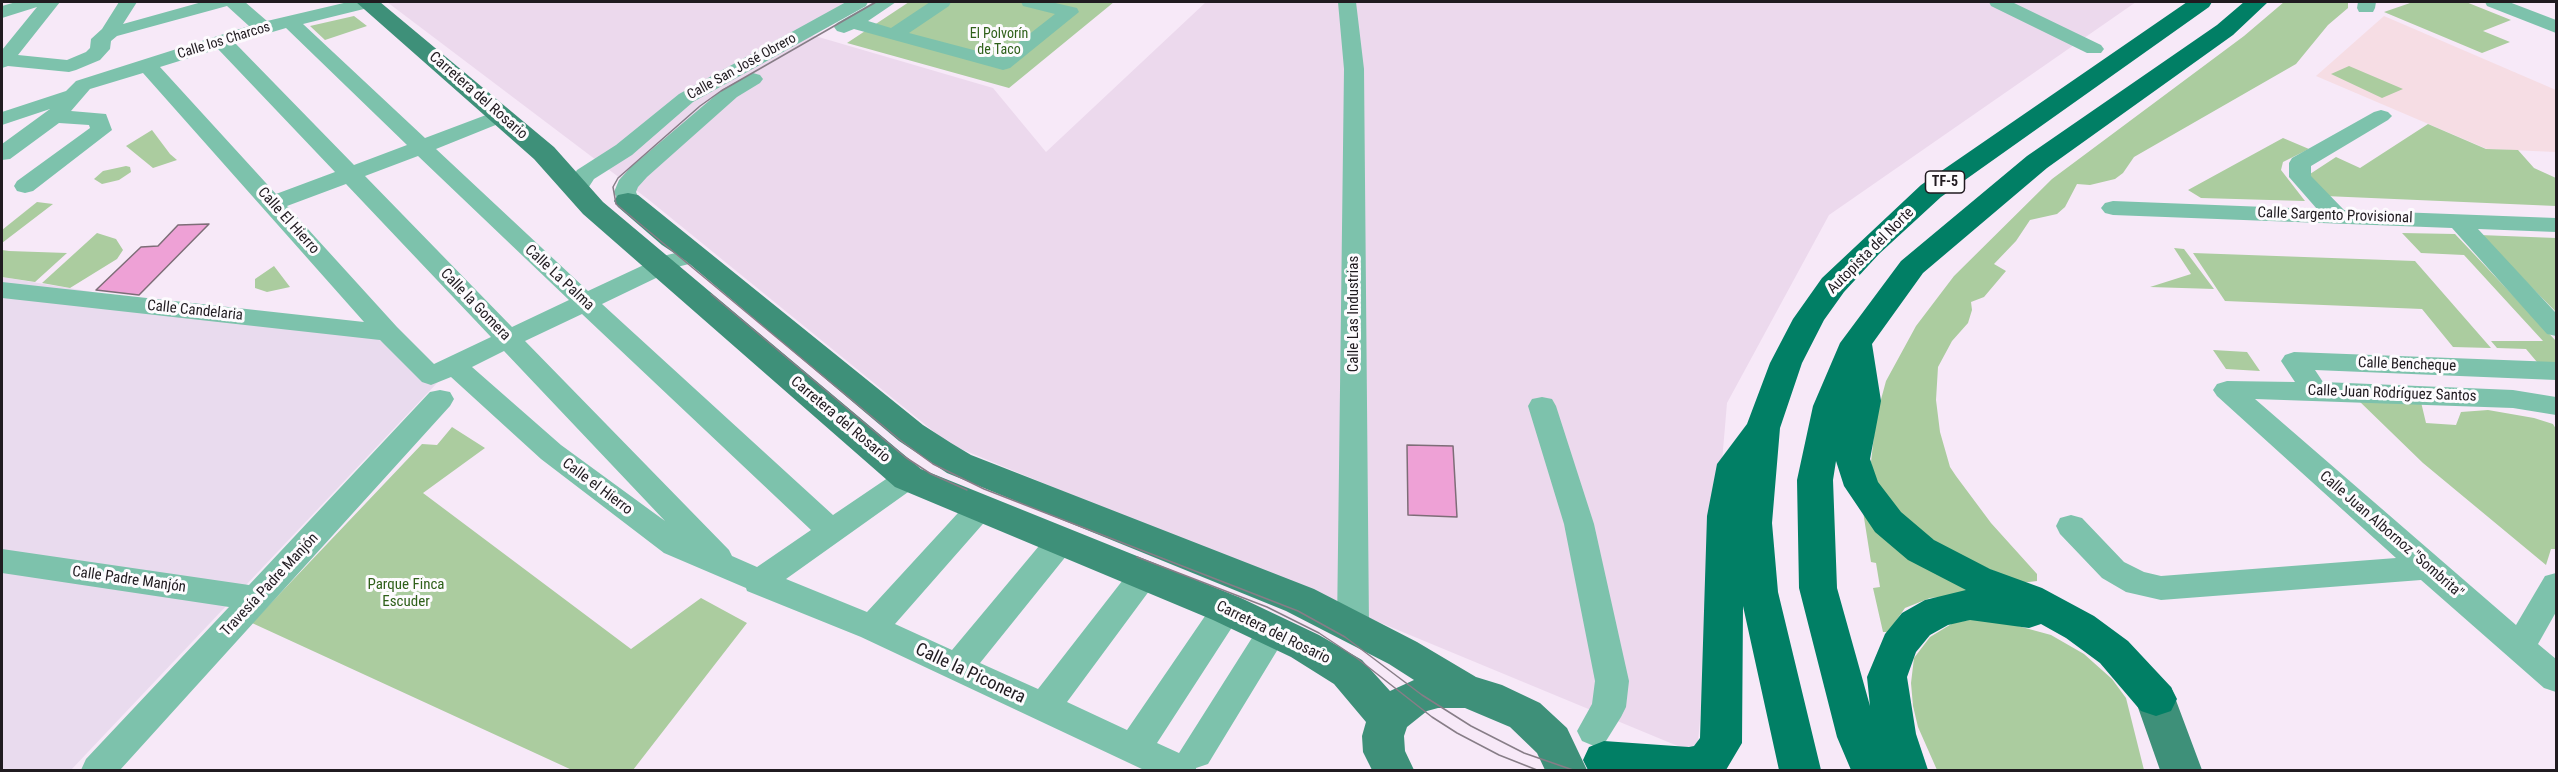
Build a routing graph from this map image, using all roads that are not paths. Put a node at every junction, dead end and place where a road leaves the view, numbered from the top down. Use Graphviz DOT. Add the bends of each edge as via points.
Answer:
graph roads {
  1 [pos="33,2"];
  2 [pos="51,2"];
  3 [pos="128,2"];
  4 [pos="221,2"];
  5 [pos="234,2"];
  6 [pos="368,2"];
  7 [pos="859,2"];
  8 [pos="887,2"];
  9 [pos="942,2"];
  10 [pos="1030,2"];
  11 [pos="1347,2"];
  12 [pos="1998,2"];
  13 [pos="2201,2"];
  14 [pos="2257,2"];
  15 [pos="2494,2"];
  16 [pos="2,12"];
  17 [pos="289,21"];
  18 [pos="852,23"];
  19 [pos="2556,27"];
  20 [pos="263,28"];
  21 [pos="112,32"];
  22 [pos="894,34"];
  23 [pos="222,41"];
  24 [pos="2104,43"];
  25 [pos="147,65"];
  26 [pos="2,66"];
  27 [pos="75,80"];
  28 [pos="52,111"];
  29 [pos="2038,114"];
  30 [pos="501,116"];
  31 [pos="2381,116"];
  32 [pos="2,119"];
  33 [pos="420,147"];
  34 [pos="2,154"];
  35 [pos="350,174"];
  36 [pos="25,186"];
  37 [pos="577,188"];
  38 [pos="628,201"];
  39 [pos="273,204"];
  40 [pos="2114,208"];
  41 [pos="2336,215"];
  42 [pos="2458,221"];
  43 [pos="2556,225"];
  44 [pos="696,255"];
  45 [pos="660,266"];
  46 [pos="2,290"];
  47 [pos="585,302"];
  48 [pos="2556,328"];
  49 [pos="388,333"];
  50 [pos="508,339"];
  51 [pos="1856,344"];
  52 [pos="2556,371"];
  53 [pos="442,380"];
  54 [pos="2227,390"];
  55 [pos="2315,391"];
  56 [pos="1542,406"];
  57 [pos="2556,406"];
  58 [pos="1763,428"];
  59 [pos="908,478"];
  60 [pos="644,481"];
  61 [pos="607,494"];
  62 [pos="979,509"];
  63 [pos="2071,526"];
  64 [pos="832,531"];
  65 [pos="1060,542"];
  66 [pos="2,561"];
  67 [pos="728,568"];
  68 [pos="2427,568"];
  69 [pos="1144,576"];
  70 [pos="758,582"];
  71 [pos="2556,585"];
  72 [pos="257,599"];
  73 [pos="1227,609"];
  74 [pos="1353,627"];
  75 [pos="2080,627"];
  76 [pos="872,628"];
  77 [pos="1273,631"];
  78 [pos="2520,646"];
  79 [pos="957,667"];
  80 [pos="2556,678"];
  81 [pos="1465,691"];
  82 [pos="2156,699"];
  83 [pos="1043,708"];
  84 [pos="1134,749"];
  85 [pos="1386,753"];
  86 [pos="1591,755"];
  87 [pos="1188,762"];
  88 [pos="2178,767"];
  89 [pos="98,771"];
  90 [pos="1800,771"];
  91 [pos="1872,771"];
  92 [pos="1907,771"];
  1 -- 16 [label="street"];
  2 -- 26 [label="street"];
  3 -- 21 [label="street"];
  4 -- 21 [label="street"];
  5 -- 20 [label="street"];
  6 -- 17 [label="street, Calle los Charcos"];
  6 -- 30 [label="main road, Carretera del Rosario"];
  7 -- 37 [label="street, Calle San José Obrero" via="686,98 624,150 585,175"];
  8 -- 18 [label="street, Calle San José Obrero"];
  9 -- 22 [label="street"];
  10 -- 22 [label="street" via="1070,12 1003,64"];
  11 -- 74 [label="street, Calle Las Industrias" via="1354,69"];
  12 -- 24 [label="street"];
  13 -- 29 [label="highway, Autopista del Norte / TF-5"];
  14 -- 51 [label="highway" via="2225,30 2037,162 1912,267"];
  15 -- 19 [label="street"];
  17 -- 20 [label="street, Calle los Charcos"];
  17 -- 33 [label="street, Calle La Palma"];
  18 -- 22 [label="street"];
  18 -- 38 [label="street, Calle San José Obrero" via="730,93 639,172 627,185"];
  20 -- 23 [label="street, Calle los Charcos"];
  21 -- 27 [label="street" via="100,39 100,49"];
  23 -- 25 [label="street, Calle los Charcos"];
  23 -- 35 [label="street, Calle la Gomera"];
  24 -- 29 [label="highway" via="2039,93"];
  25 -- 27 [label="street, Calle los Charcos"];
  25 -- 39 [label="street, Calle El Hierro"];
  26 -- 27 [label="street"];
  27 -- 28 [label="street"];
  28 -- 32 [label="street"];
  28 -- 34 [label="street"];
  28 -- 36 [label="street" via="98,118 101,130"];
  29 -- 58 [label="highway, Autopista del Norte / TF-5" via="1931,191 1833,285 1809,319 1786,363"];
  30 -- 33 [label="street"];
  30 -- 37 [label="main road, Carretera del Rosario"];
  31 -- 41 [label="street" via="2300,163 2300,177"];
  33 -- 35 [label="street"];
  33 -- 47 [label="street, Calle La Palma"];
  35 -- 39 [label="street"];
  35 -- 50 [label="street, Calle la Gomera"];
  37 -- 45 [label="main road, Carretera del Rosario" via="592,208"];
  38 -- 44 [label="main road"];
  39 -- 49 [label="street, Calle El Hierro"];
  40 -- 41 [label="street, Calle Sargento Provisional"];
  41 -- 42 [label="street, Calle Sargento Provisional"];
  42 -- 43 [label="street, Calle Sargento Provisional"];
  42 -- 48 [label="street"];
  44 -- 45 [label="street"];
  44 -- 74 [label="main road" via="939,452 970,468 1300,600"];
  45 -- 47 [label="street"];
  45 -- 59 [label="main road, Carretera del Rosario"];
  46 -- 49 [label="street, Calle Candelaria"];
  47 -- 50 [label="street"];
  47 -- 64 [label="street, Calle La Palma"];
  49 -- 53 [label="street, Calle El Hierro"];
  50 -- 53 [label="street"];
  50 -- 60 [label="street, Calle la Gomera"];
  51 -- 75 [label="highway" via="1864,400 1853,459 1862,486 1888,522 1921,550"];
  51 -- 91 [label="highway" via="1830,406 1815,480 1818,588 1858,738"];
  52 -- 55 [label="street, Calle Bencheque" via="2294,361"];
  53 -- 61 [label="street, Calle el Hierro" via="489,396 551,452"];
  53 -- 72 [label="street, Travesía Padre Manjón"];
  54 -- 55 [label="street, Calle Juan Rodríguez Santos"];
  54 -- 68 [label="street, Calle Juan Albornoz \"Sombrita\""];
  55 -- 57 [label="street, Calle Juan Rodríguez Santos" via="2513,399"];
  56 -- 86 [label="street" via="1579,524 1612,681 1609,707"];
  58 -- 86 [label="highway" via="1735,464 1725,516 1721,743 1707,762 1689,766"];
  58 -- 90 [label="highway, Autopista del Norte / TF-5" via="1754,523 1759,592"];
  59 -- 62 [label="main road, Carretera del Rosario"];
  59 -- 64 [label="street"];
  60 -- 61 [label="street" via="622,494"];
  60 -- 67 [label="street, Calle la Gomera"];
  61 -- 67 [label="street, Calle el Hierro" via="675,545"];
  62 -- 65 [label="main road, Carretera del Rosario"];
  62 -- 76 [label="street"];
  63 -- 68 [label="street" via="2113,570 2137,583 2161,588"];
  64 -- 70 [label="street"];
  65 -- 69 [label="main road, Carretera del Rosario"];
  65 -- 79 [label="street"];
  66 -- 72 [label="street, Calle Padre Manjón"];
  67 -- 70 [label="street, Calle el Hierro"];
  68 -- 78 [label="street, Calle Juan Albornoz \"Sombrita\""];
  69 -- 73 [label="main road, Carretera del Rosario"];
  69 -- 83 [label="street"];
  70 -- 76 [label="street, Calle la Piconera"];
  71 -- 78 [label="street"];
  72 -- 89 [label="street, Travesía Padre Manjón"];
  73 -- 77 [label="main road, Carretera del Rosario"];
  73 -- 84 [label="street"];
  74 -- 81 [label="main road"];
  75 -- 82 [label="highway" via="2114,652"];
  75 -- 92 [label="highway" via="2025,612 1970,606 1939,611 1916,624 1899,645 1887,677 1895,734"];
  76 -- 79 [label="street, Calle la Piconera"];
  77 -- 85 [label="main road, Carretera del Rosario" via="1348,672 1366,690"];
  77 -- 87 [label="street"];
  78 -- 80 [label="street, Calle Juan Albornoz \"Sombrita\""];
  79 -- 83 [label="street, Calle la Piconera"];
  81 -- 85 [label="main road" via="1422,694 1397,708"];
  81 -- 86 [label="main road" via="1525,715"];
  82 -- 88 [label="main road"];
  83 -- 84 [label="street, Calle la Piconera"];
  84 -- 87 [label="street, Calle la Piconera"];
}
